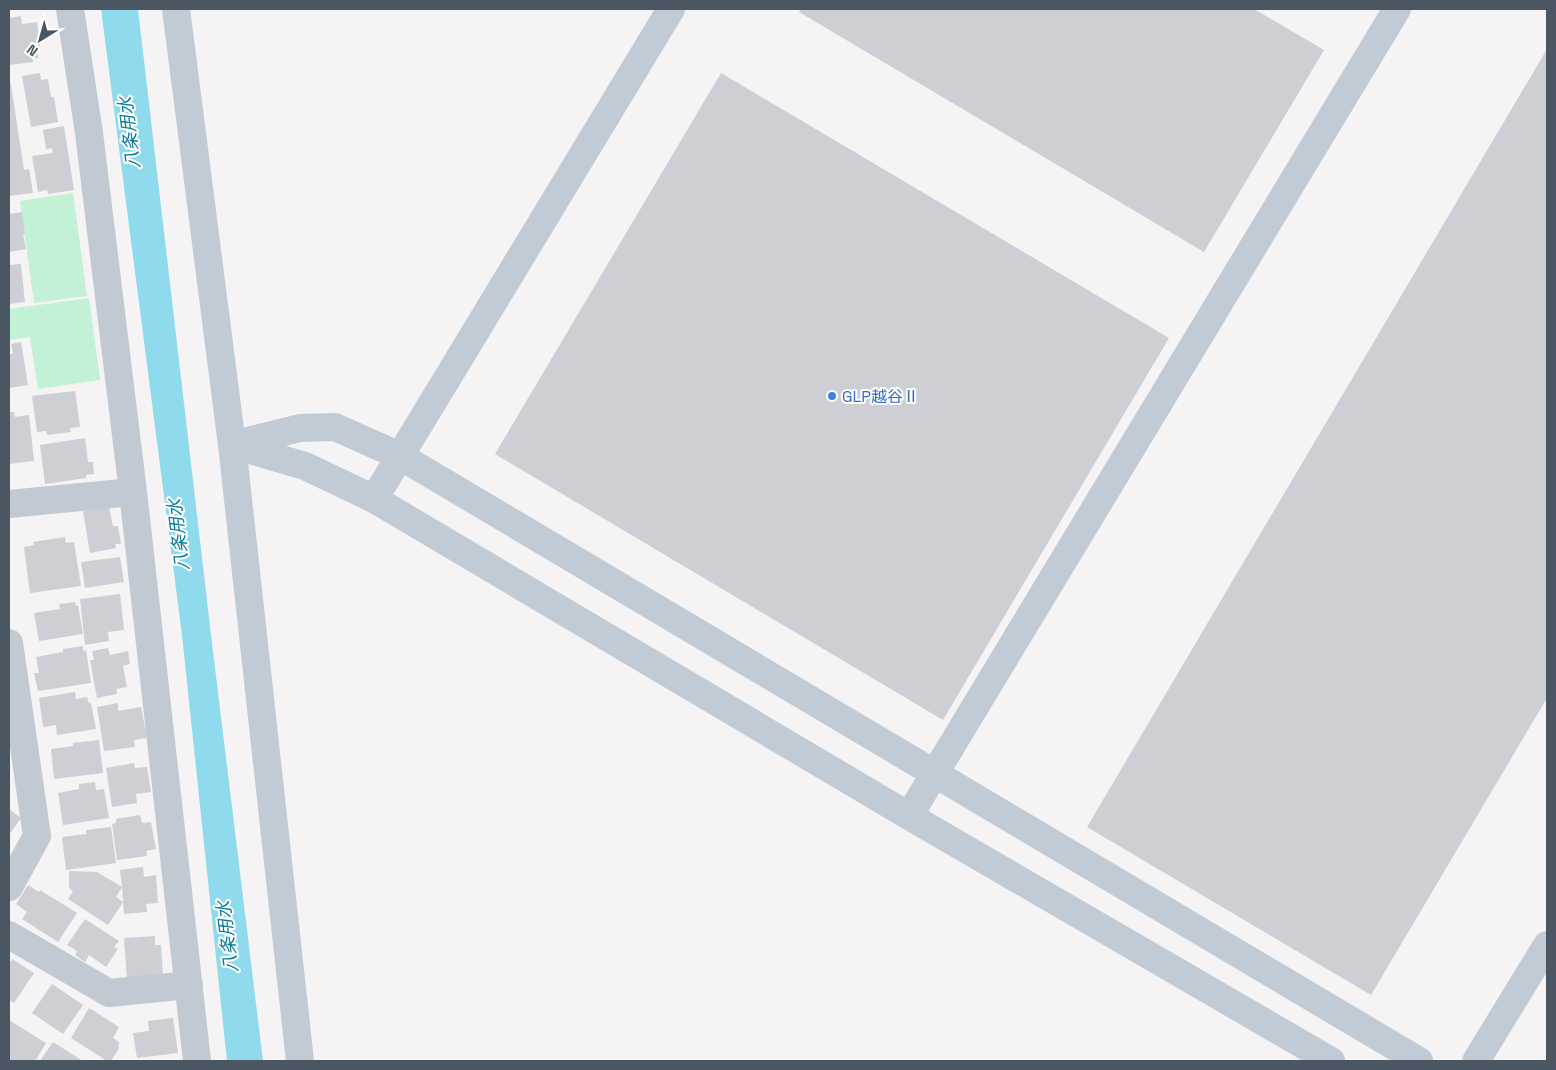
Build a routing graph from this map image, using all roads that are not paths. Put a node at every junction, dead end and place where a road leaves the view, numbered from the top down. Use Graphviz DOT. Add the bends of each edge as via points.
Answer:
graph roads {
  1 [pos="70,9"];
  2 [pos="176,9"];
  3 [pos="671,9"];
  4 [pos="1396,9"];
  5 [pos="232,445"];
  6 [pos="400,456"];
  7 [pos="133,492"];
  8 [pos="374,499"];
  9 [pos="9,504"];
  10 [pos="10,659"];
  11 [pos="934,774"];
  12 [pos="909,816"];
  13 [pos="9,887"];
  14 [pos="9,935"];
  15 [pos="1547,945"];
  16 [pos="189,985"];
  17 [pos="197,1061"];
  18 [pos="300,1061"];
  19 [pos="1331,1061"];
  20 [pos="1419,1061"];
  21 [pos="1476,1061"];
  1 -- 7 [label="street" via="89,133"];
  2 -- 5 [label="street"];
  3 -- 6 [label="street"];
  4 -- 11 [label="street"];
  5 -- 6 [label="street" via="300,428 335,427"];
  5 -- 8 [label="street" via="304,466"];
  5 -- 18 [label="street"];
  6 -- 8 [label="street"];
  6 -- 11 [label="street"];
  7 -- 9 [label="street"];
  7 -- 16 [label="street"];
  8 -- 12 [label="street"];
  10 -- 13 [label="street" via="37,836"];
  11 -- 12 [label="street"];
  11 -- 20 [label="street"];
  12 -- 19 [label="street"];
  14 -- 16 [label="street" via="109,993"];
  15 -- 21 [label="street"];
  16 -- 17 [label="street"];
}
